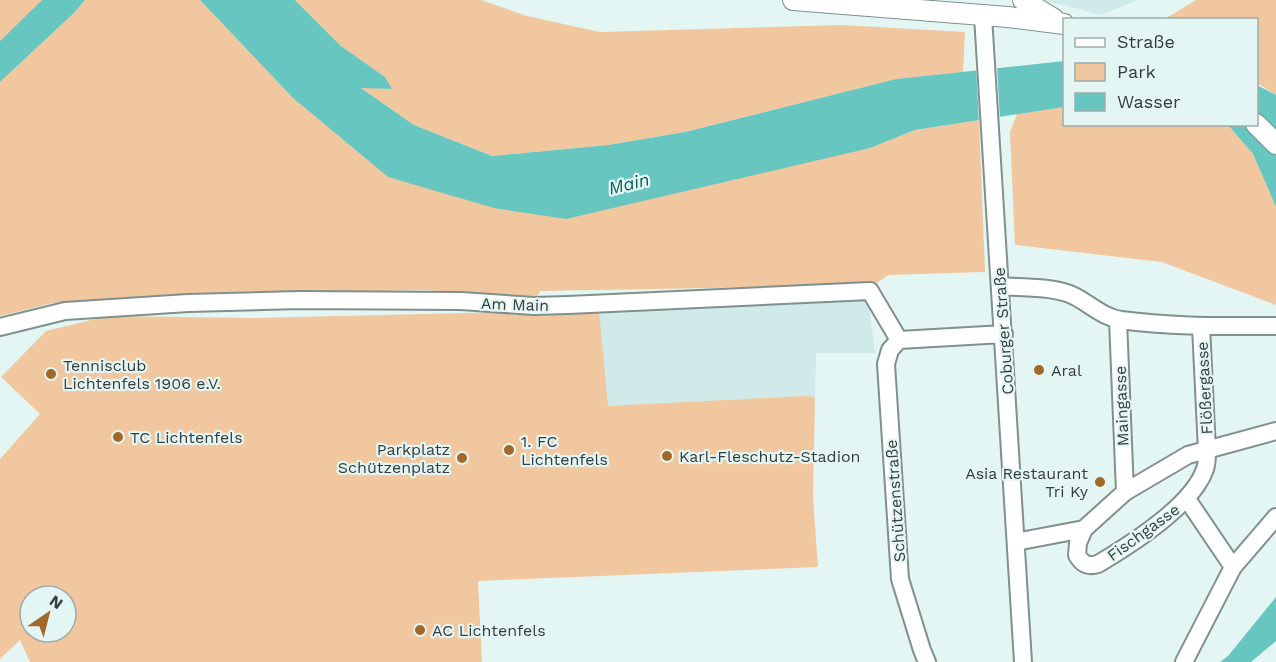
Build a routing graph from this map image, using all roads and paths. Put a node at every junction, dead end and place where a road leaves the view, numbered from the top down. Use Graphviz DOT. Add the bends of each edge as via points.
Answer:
graph roads {
  1 [pos="793,0"];
  2 [pos="927,0"];
  3 [pos="1023,0"];
  4 [pos="985,8"];
  5 [pos="906,9"];
  6 [pos="1063,23"];
  7 [pos="1063,24"];
  8 [pos="1258,125"];
  9 [pos="1276,144"];
  10 [pos="1000,286"];
  11 [pos="1118,320"];
  12 [pos="1200,326"];
  13 [pos="1276,326"];
  14 [pos="0,327"];
  15 [pos="1004,334"];
  16 [pos="899,340"];
  17 [pos="1276,430"];
  18 [pos="1207,451"];
  19 [pos="1125,492"];
  20 [pos="1187,499"];
  21 [pos="1276,517"];
  22 [pos="1084,529"];
  23 [pos="1016,542"];
  24 [pos="1233,567"];
  25 [pos="925,656"];
  26 [pos="1023,662"];
  27 [pos="1184,662"];
  1 -- 5 [label="street"];
  2 -- 5 [label="street"];
  3 -- 6 [label="street"];
  4 -- 5 [label="street"];
  4 -- 7 [label="street"];
  4 -- 10 [label="street, Coburger Straße"];
  8 -- 9 [label="street"];
  10 -- 11 [label="street" via="1075,296"];
  10 -- 15 [label="street, Coburger Straße"];
  11 -- 12 [label="street"];
  11 -- 19 [label="street, Maingasse"];
  12 -- 13 [label="street"];
  12 -- 18 [label="street, Flößergasse"];
  14 -- 16 [label="street, Am Main" via="65,310 177,303 368,300 534,306 870,291"];
  15 -- 16 [label="street"];
  15 -- 23 [label="street, Coburger Straße"];
  16 -- 25 [label="street, Schützenstraße" via="890,350 886,364 899,568"];
  17 -- 18 [label="street"];
  18 -- 19 [label="street" via="1188,455"];
  18 -- 20 [label="street, Fischgasse" via="1205,470"];
  19 -- 22 [label="street"];
  20 -- 22 [label="street, Fischgasse" via="1153,527 1093,565 1084,564 1077,555"];
  20 -- 24 [label="street"];
  21 -- 24 [label="street"];
  22 -- 23 [label="street"];
  23 -- 26 [label="street, Coburger Straße"];
  24 -- 27 [label="street"];
}
